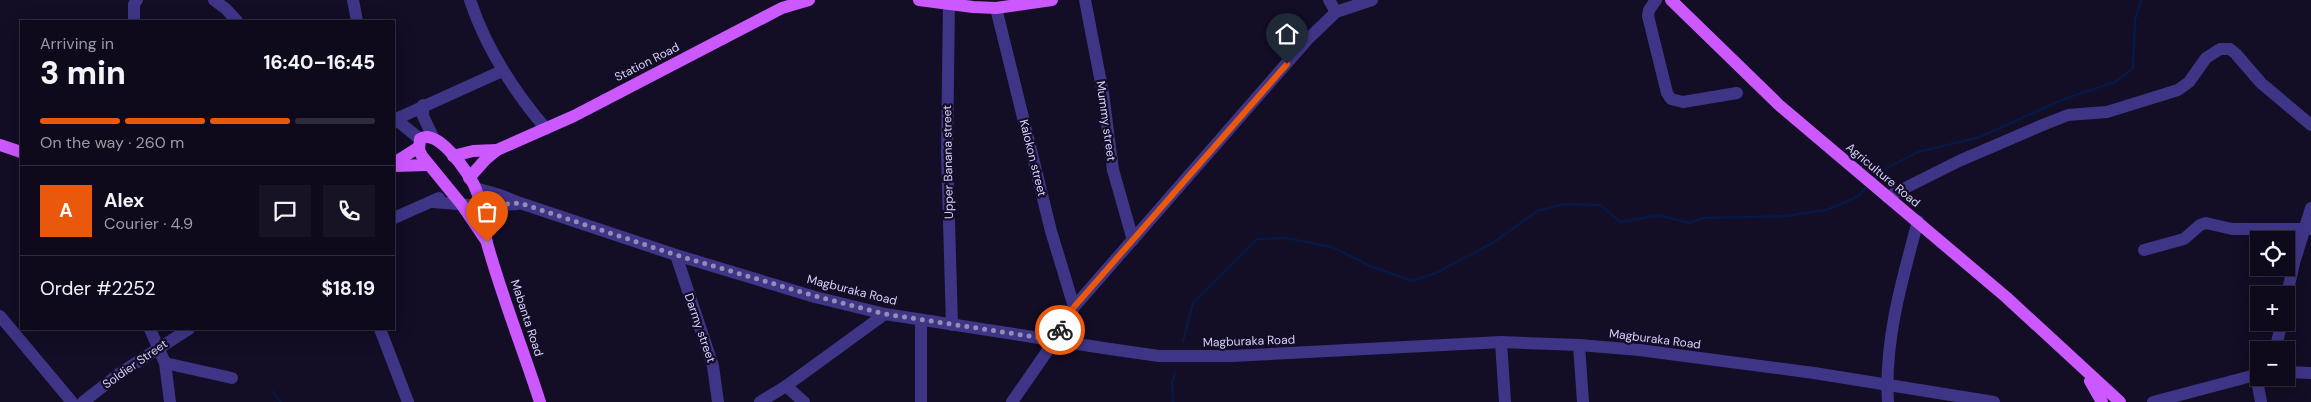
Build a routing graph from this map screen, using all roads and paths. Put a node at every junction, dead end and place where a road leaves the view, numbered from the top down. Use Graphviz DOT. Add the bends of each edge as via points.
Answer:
graph roads {
  1 [pos="214,0"];
  2 [pos="353,0"];
  3 [pos="470,0"];
  4 [pos="776,0"];
  5 [pos="809,0"];
  6 [pos="919,0"];
  7 [pos="1052,0"];
  8 [pos="1085,0"];
  9 [pos="1329,0"];
  10 [pos="1372,0"];
  11 [pos="1656,0"];
  12 [pos="1670,0"];
  13 [pos="132,2"];
  14 [pos="793,2"];
  15 [pos="949,2"];
  16 [pos="996,8"];
  17 [pos="1336,12"];
  18 [pos="772,13"];
  19 [pos="134,20"];
  20 [pos="236,20"];
  21 [pos="356,20"];
  22 [pos="502,71"];
  23 [pos="1737,93"];
  24 [pos="423,105"];
  25 [pos="395,118"];
  26 [pos="2311,125"];
  27 [pos="546,129"];
  28 [pos="424,141"];
  29 [pos="0,145"];
  30 [pos="497,150"];
  31 [pos="20,152"];
  32 [pos="454,156"];
  33 [pos="395,163"];
  34 [pos="395,164"];
  35 [pos="428,165"];
  36 [pos="472,183"];
  37 [pos="450,190"];
  38 [pos="1884,195"];
  39 [pos="434,202"];
  40 [pos="520,203"];
  41 [pos="462,205"];
  42 [pos="481,206"];
  43 [pos="2311,208"];
  44 [pos="395,218"];
  45 [pos="1918,221"];
  46 [pos="2308,229"];
  47 [pos="1133,240"];
  48 [pos="487,242"];
  49 [pos="2144,250"];
  50 [pos="676,255"];
  51 [pos="2289,286"];
  52 [pos="1074,307"];
  53 [pos="885,314"];
  54 [pos="0,316"];
  55 [pos="921,320"];
  56 [pos="952,325"];
  57 [pos="151,330"];
  58 [pos="187,330"];
  59 [pos="380,330"];
  60 [pos="1055,340"];
  61 [pos="1501,342"];
  62 [pos="1579,345"];
  63 [pos="159,346"];
  64 [pos="165,362"];
  65 [pos="2082,368"];
  66 [pos="2295,372"];
  67 [pos="2311,372"];
  68 [pos="2250,376"];
  69 [pos="232,378"];
  70 [pos="1887,385"];
  71 [pos="786,386"];
  72 [pos="2259,386"];
  73 [pos="2178,398"];
  74 [pos="72,402"];
  75 [pos="83,402"];
  76 [pos="170,402"];
  77 [pos="408,402"];
  78 [pos="540,402"];
  79 [pos="718,402"];
  80 [pos="760,402"];
  81 [pos="804,402"];
  82 [pos="921,402"];
  83 [pos="1012,402"];
  84 [pos="1505,402"];
  85 [pos="1583,402"];
  86 [pos="1888,402"];
  87 [pos="1994,402"];
  88 [pos="2102,402"];
  89 [pos="2120,402"];
  90 [pos="2153,402"];
  91 [pos="2261,402"];
  1 -- 20 [label="street"];
  2 -- 21 [label="street"];
  3 -- 22 [label="street"];
  4 -- 18 [label="street"];
  5 -- 14 [label="main road, Station Road"];
  6 -- 15 [label="main road"];
  7 -- 16 [label="main road"];
  8 -- 47 [label="street, Mummy street" via="1103,93 1113,170"];
  9 -- 17 [label="street"];
  10 -- 17 [label="street"];
  11 -- 23 [label="street" via="1648,16 1671,99 1683,102"];
  12 -- 38 [label="main road, Agriculture Road" via="1778,105"];
  13 -- 19 [label="street"];
  14 -- 18 [label="main road, Station Road"];
  15 -- 16 [label="main road"];
  15 -- 56 [label="street, Upper Banana street" via="947,153"];
  16 -- 52 [label="street, Kalokon street" via="1051,231"];
  17 -- 47 [label="street" via="1307,40"];
  18 -- 27 [label="main road, Station Road"];
  22 -- 24 [label="street"];
  22 -- 27 [label="street" via="520,99"];
  24 -- 25 [label="street"];
  24 -- 28 [label="street"];
  25 -- 28 [label="street"];
  26 -- 38 [label="street" via="2267,88 2236,54 2230,49 2220,48 2206,58 2178,90 2107,112 2068,116 2045,124"];
  27 -- 30 [label="main road, Station Road"];
  28 -- 32 [label="main road"];
  28 -- 33 [label="main road"];
  28 -- 35 [label="main road"];
  29 -- 31 [label="main road"];
  30 -- 32 [label="main road, Station Road"];
  30 -- 36 [label="main road, Station Road" via="485,160"];
  32 -- 36 [label="main road"];
  34 -- 35 [label="main road"];
  35 -- 37 [label="main road"];
  36 -- 40 [label="street, Magburaka Road"];
  36 -- 42 [label="main road"];
  37 -- 39 [label="street"];
  37 -- 41 [label="main road"];
  38 -- 45 [label="main road, Agriculture Road"];
  39 -- 41 [label="street"];
  39 -- 44 [label="street"];
  40 -- 42 [label="street, Magburaka Road"];
  40 -- 50 [label="street, Magburaka Road"];
  41 -- 42 [label="street, Magburaka Road"];
  41 -- 48 [label="main road"];
  42 -- 48 [label="main road"];
  43 -- 46 [label="street"];
  45 -- 65 [label="main road, Agriculture Road"];
  45 -- 70 [label="street" via="1900,289 1888,354"];
  46 -- 49 [label="street" via="2232,229 2206,223 2184,239"];
  46 -- 51 [label="street"];
  47 -- 52 [label="street"];
  48 -- 78 [label="main road, Mabanta Road"];
  50 -- 53 [label="street, Magburaka Road"];
  50 -- 79 [label="street, Darmy street" via="713,366"];
  52 -- 60 [label="street"];
  53 -- 55 [label="street, Magburaka Road"];
  53 -- 71 [label="street"];
  54 -- 74 [label="street"];
  55 -- 56 [label="street, Magburaka Road"];
  55 -- 82 [label="street"];
  56 -- 60 [label="street, Magburaka Road"];
  57 -- 63 [label="street"];
  58 -- 63 [label="street, Soldier Street"];
  59 -- 77 [label="street"];
  60 -- 61 [label="street, Magburaka Road" via="1110,350 1181,356"];
  60 -- 83 [label="street"];
  61 -- 62 [label="street, Magburaka Road"];
  61 -- 84 [label="street"];
  62 -- 70 [label="street, Magburaka Road" via="1639,350"];
  62 -- 85 [label="street"];
  63 -- 64 [label="street"];
  63 -- 75 [label="street, Soldier Street"];
  64 -- 69 [label="street"];
  64 -- 76 [label="street"];
  65 -- 88 [label="main road, Agriculture Road"];
  65 -- 89 [label="main road, Agriculture Road"];
  66 -- 67 [label="street"];
  68 -- 73 [label="street"];
  70 -- 86 [label="street"];
  70 -- 87 [label="street, Magburaka Road"];
  71 -- 80 [label="street"];
  71 -- 81 [label="street"];
  72 -- 91 [label="street"];
  73 -- 90 [label="street"];
}
